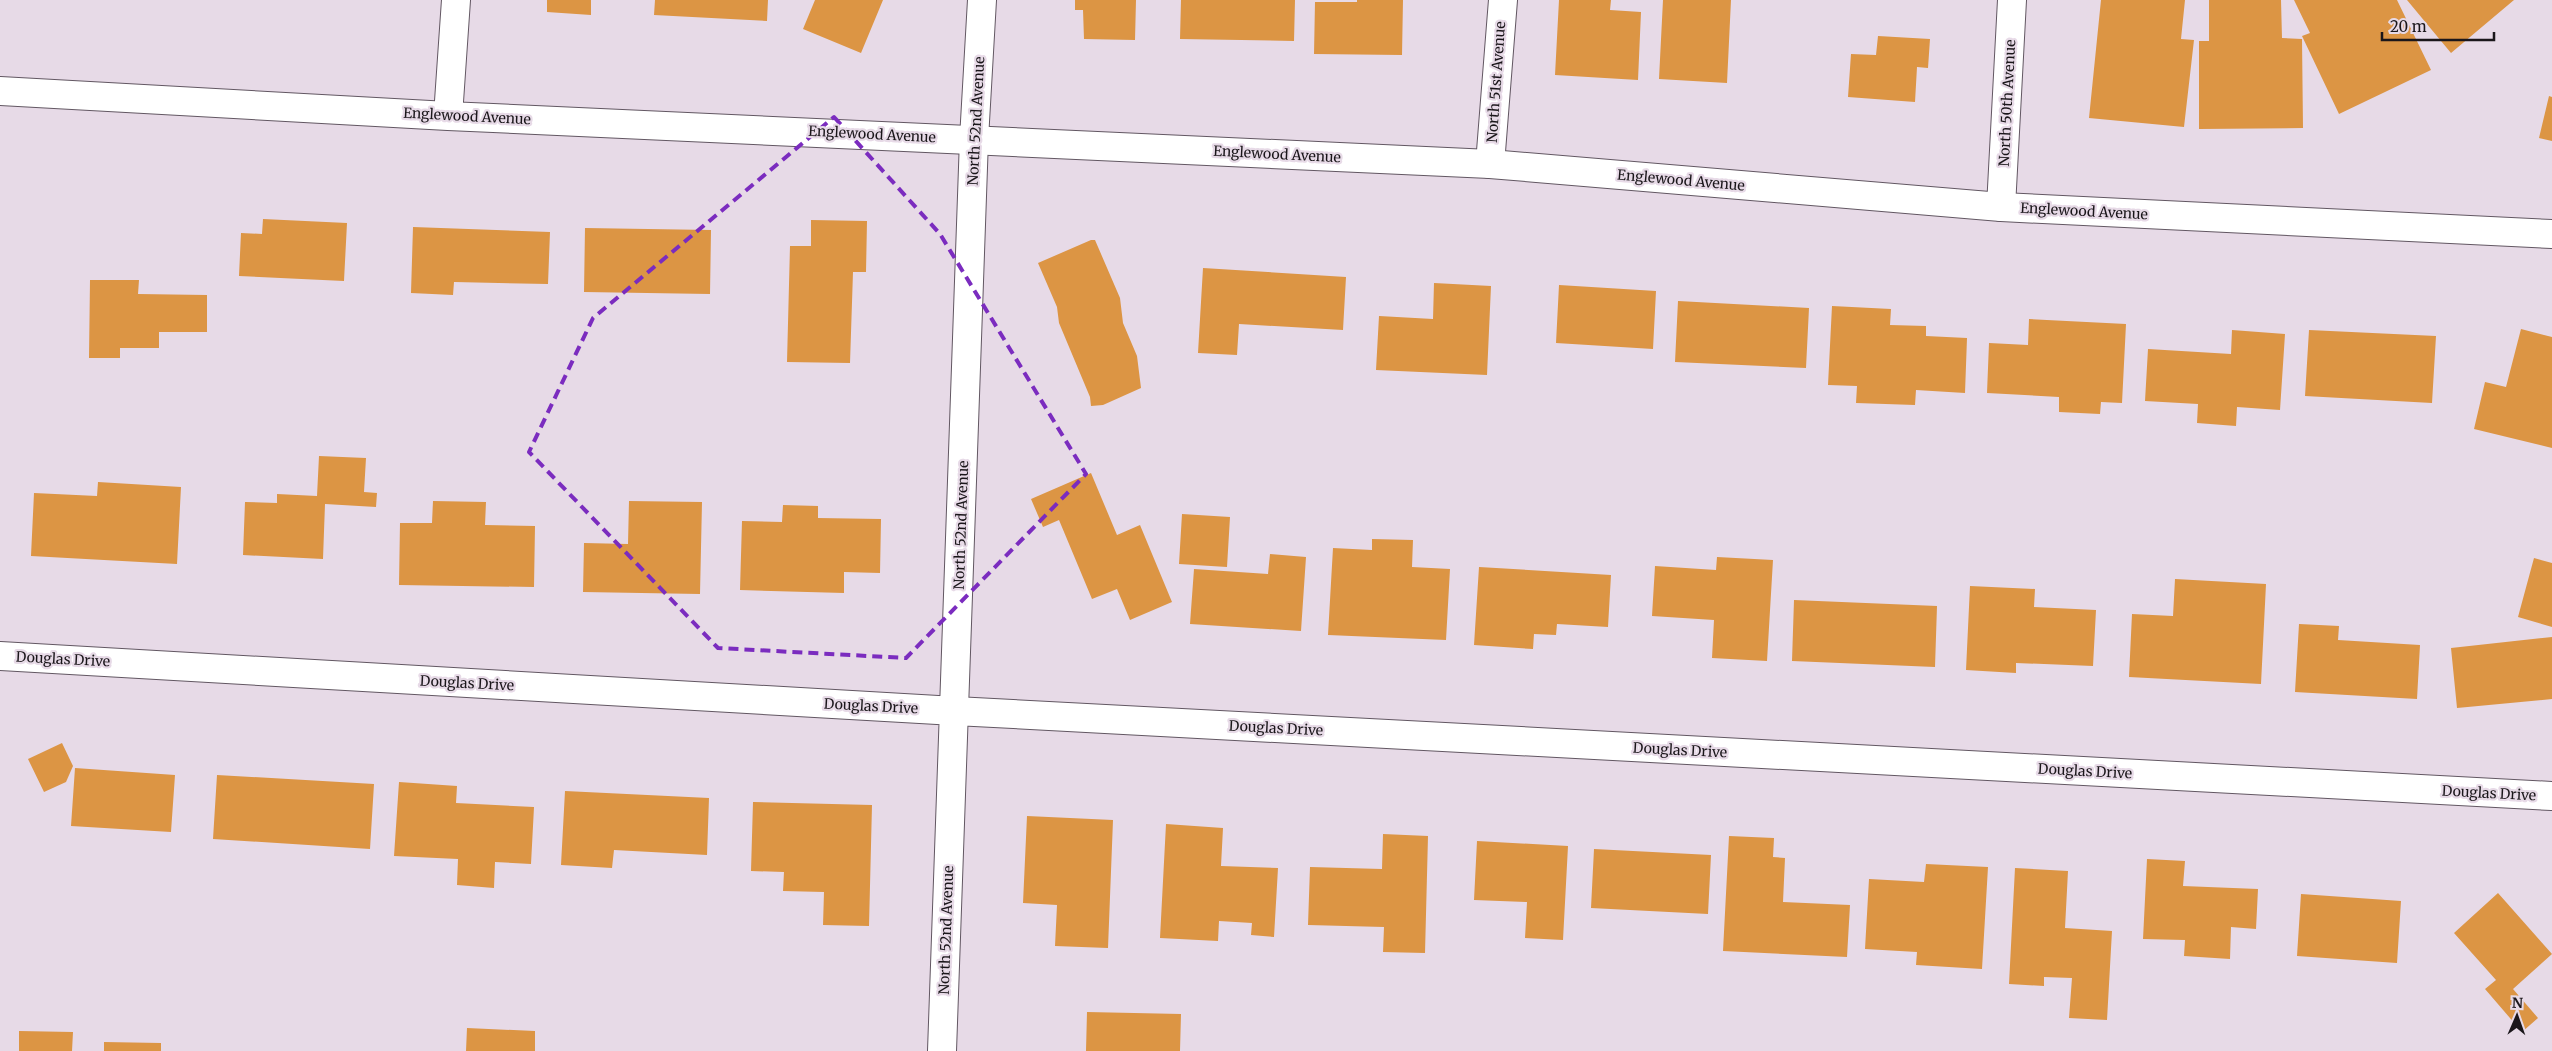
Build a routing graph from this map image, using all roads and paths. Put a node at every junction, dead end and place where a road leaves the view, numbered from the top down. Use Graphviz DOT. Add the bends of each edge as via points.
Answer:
graph roads {
  1 [pos="456,0"];
  2 [pos="982,0"];
  3 [pos="1502,0"];
  4 [pos="2012,0"];
  5 [pos="0,91"];
  6 [pos="448,116"];
  7 [pos="974,139"];
  8 [pos="1490,164"];
  9 [pos="2001,207"];
  10 [pos="2552,234"];
  11 [pos="0,656"];
  12 [pos="954,711"];
  13 [pos="2552,796"];
  14 [pos="942,1051"];
  1 -- 6 [label="street"];
  2 -- 7 [label="street, North 52nd Avenue"];
  3 -- 8 [label="street, North 51st Avenue"];
  4 -- 9 [label="street, North 50th Avenue"];
  5 -- 6 [label="street, Englewood Avenue"];
  6 -- 7 [label="street, Englewood Avenue"];
  7 -- 8 [label="street, Englewood Avenue"];
  7 -- 12 [label="street, North 52nd Avenue"];
  8 -- 9 [label="street, Englewood Avenue"];
  9 -- 10 [label="street, Englewood Avenue"];
  11 -- 12 [label="street, Douglas Drive"];
  12 -- 13 [label="street, Douglas Drive"];
  12 -- 14 [label="street, North 52nd Avenue"];
}
